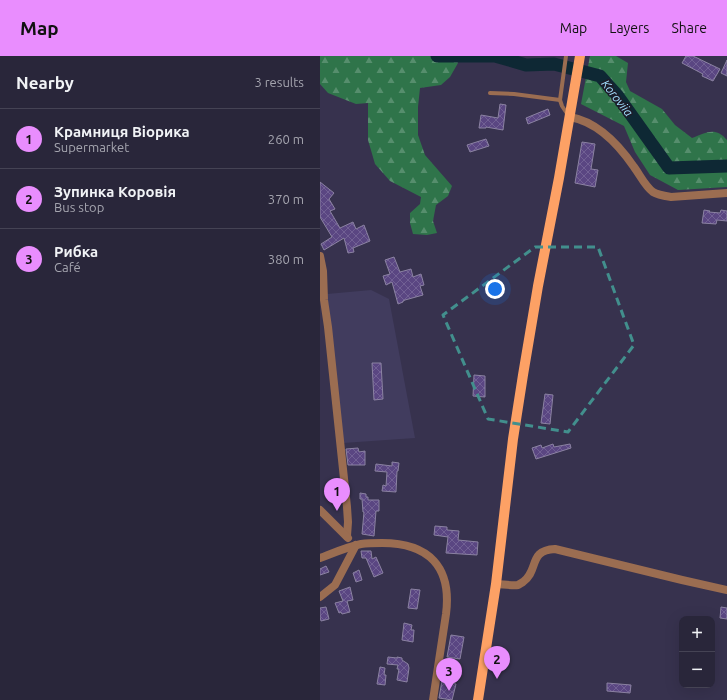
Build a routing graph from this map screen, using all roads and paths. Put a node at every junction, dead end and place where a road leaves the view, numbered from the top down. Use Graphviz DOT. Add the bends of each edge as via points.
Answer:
graph roads {
  1 [pos="580,56"];
  2 [pos="565,58"];
  3 [pos="490,93"];
  4 [pos="560,100"];
  5 [pos="570,117"];
  6 [pos="727,193"];
  7 [pos="320,256"];
  8 [pos="321,266"];
  9 [pos="320,510"];
  10 [pos="347,536"];
  11 [pos="356,545"];
  12 [pos="320,558"];
  13 [pos="496,584"];
  14 [pos="727,590"];
  15 [pos="320,597"];
  16 [pos="432,700"];
  17 [pos="478,700"];
  1 -- 5 [label="main road"];
  2 -- 4 [label="lane"];
  3 -- 4 [label="lane"];
  4 -- 5 [label="lane"];
  5 -- 6 [label="street" via="579,118 602,131 629,159 647,187 654,192 671,197"];
  5 -- 13 [label="main road" via="522,382"];
  7 -- 8 [label="street"];
  8 -- 10 [label="street" via="347,507"];
  9 -- 10 [label="street"];
  10 -- 11 [label="street"];
  11 -- 12 [label="street"];
  11 -- 15 [label="street" via="336,584"];
  11 -- 16 [label="street" via="374,543 414,547 430,556 439,569 447,588 447,608"];
  13 -- 14 [label="street" via="518,585 528,578 538,555 555,549"];
  13 -- 17 [label="main road"];
}
